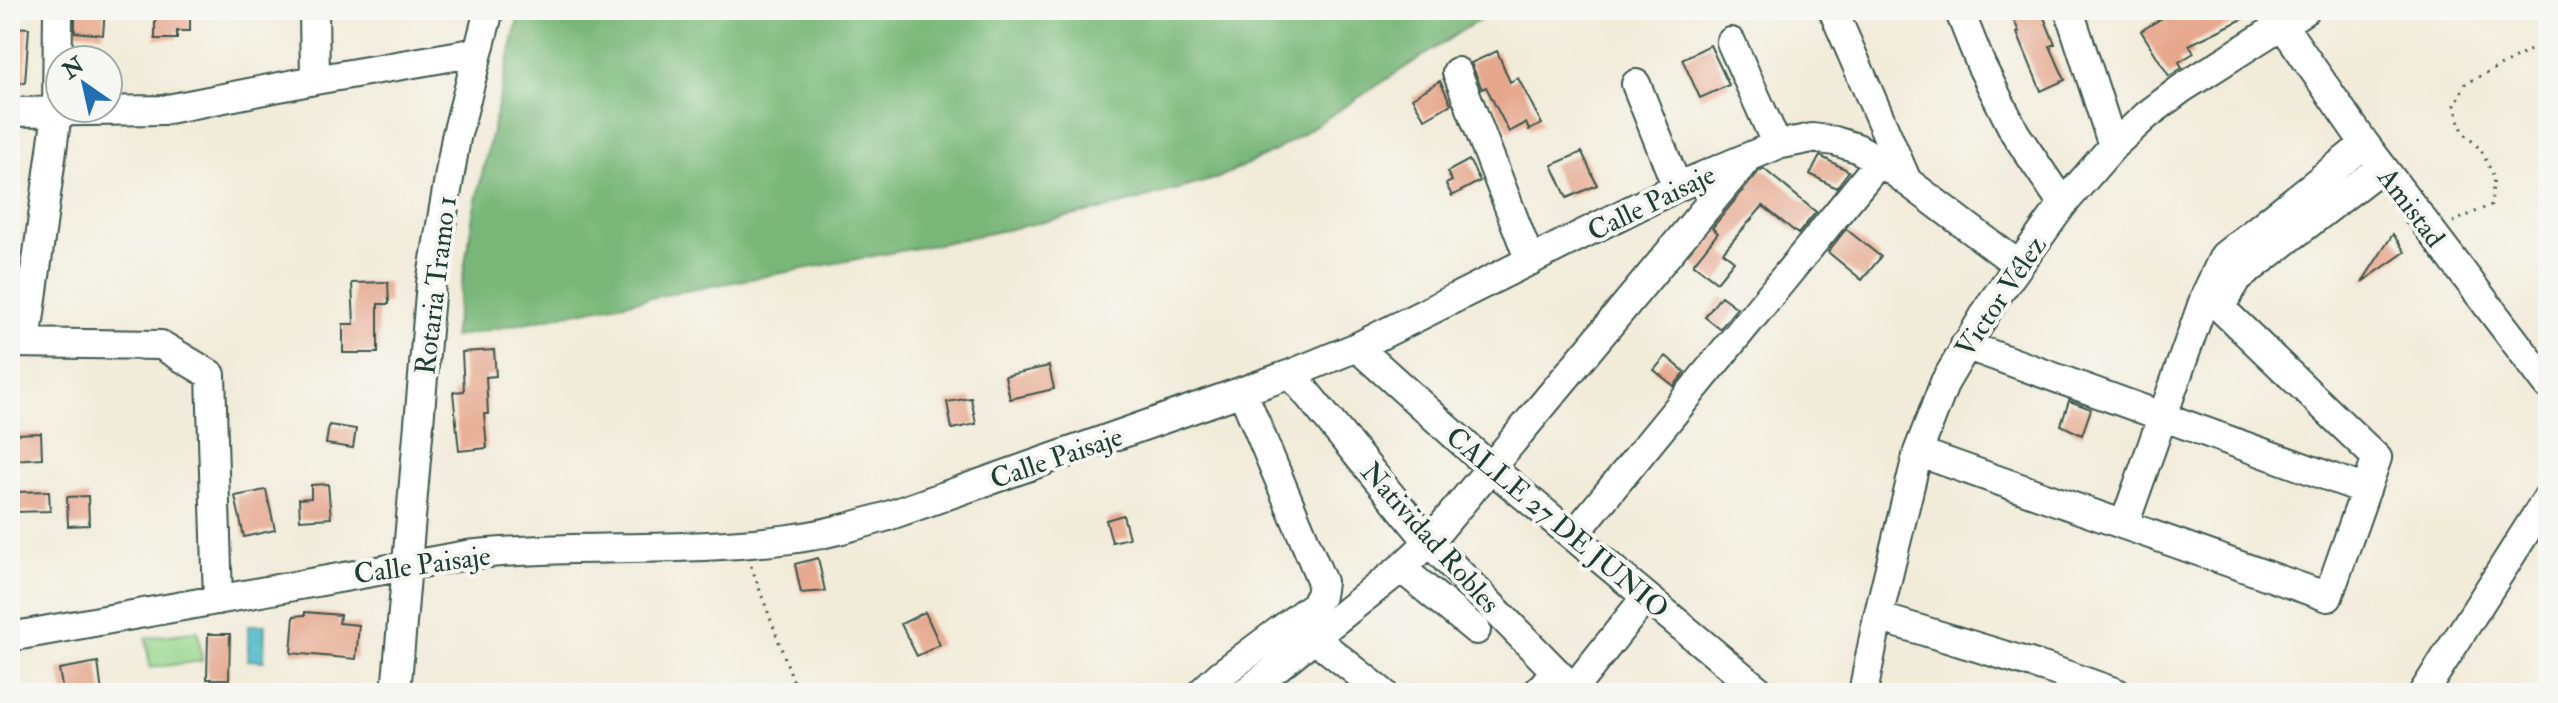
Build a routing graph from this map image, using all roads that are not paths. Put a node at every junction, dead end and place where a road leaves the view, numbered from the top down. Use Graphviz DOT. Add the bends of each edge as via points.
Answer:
graph roads {
  1 [pos="58,10"];
  2 [pos="314,10"];
  3 [pos="489,10"];
  4 [pos="1833,10"];
  5 [pos="1959,10"];
  6 [pos="2069,10"];
  7 [pos="2286,15"];
  8 [pos="1731,42"];
  9 [pos="58,44"];
  10 [pos="478,52"];
  11 [pos="1457,72"];
  12 [pos="315,80"];
  13 [pos="1636,84"];
  14 [pos="124,111"];
  15 [pos="10,112"];
  16 [pos="44,113"];
  17 [pos="55,124"];
  18 [pos="1777,145"];
  19 [pos="2113,146"];
  20 [pos="1749,156"];
  21 [pos="2374,156"];
  22 [pos="1880,161"];
  23 [pos="1907,182"];
  24 [pos="1677,187"];
  25 [pos="2063,204"];
  26 [pos="1530,261"];
  27 [pos="2017,264"];
  28 [pos="2213,301"];
  29 [pos="18,343"];
  30 [pos="1965,345"];
  31 [pos="1357,347"];
  32 [pos="1291,374"];
  33 [pos="2548,385"];
  34 [pos="1243,393"];
  35 [pos="2164,417"];
  36 [pos="1918,452"];
  37 [pos="1491,468"];
  38 [pos="2366,490"];
  39 [pos="2548,497"];
  40 [pos="2124,525"];
  41 [pos="1573,536"];
  42 [pos="1429,542"];
  43 [pos="407,564"];
  44 [pos="1401,568"];
  45 [pos="1646,597"];
  46 [pos="218,600"];
  47 [pos="1878,617"];
  48 [pos="1476,630"];
  49 [pos="10,637"];
  50 [pos="1314,638"];
  51 [pos="1568,684"];
  52 [pos="396,693"];
  53 [pos="1201,693"];
  54 [pos="1245,693"];
  55 [pos="1383,693"];
  56 [pos="1537,693"];
  57 [pos="1762,693"];
  58 [pos="1863,693"];
  59 [pos="2117,693"];
  60 [pos="2423,693"];
  1 -- 9 [label="street"];
  2 -- 12 [label="street"];
  3 -- 10 [label="street, Rotaria Tramo 1"];
  4 -- 23 [label="street"];
  5 -- 25 [label="street" via="2015,133"];
  6 -- 19 [label="street"];
  7 -- 19 [label="street, Victor Vélez" via="2181,89"];
  7 -- 21 [label="street, Amistad"];
  8 -- 18 [label="street"];
  10 -- 12 [label="street"];
  10 -- 43 [label="street, Rotaria Tramo 1" via="456,138 433,270"];
  11 -- 26 [label="street"];
  12 -- 14 [label="street" via="163,110"];
  13 -- 24 [label="street"];
  15 -- 16 [label="street"];
  17 -- 29 [label="street"];
  18 -- 20 [label="street, Calle Paisaje"];
  18 -- 22 [label="street, Calle Paisaje" via="1812,138 1835,141"];
  19 -- 25 [label="street, Victor Vélez"];
  20 -- 24 [label="street, Calle Paisaje"];
  20 -- 37 [label="street"];
  21 -- 28 [label="street" via="2224,256"];
  21 -- 33 [label="street, Amistad"];
  22 -- 23 [label="street, Calle Paisaje"];
  22 -- 41 [label="street"];
  23 -- 27 [label="street, Calle Paisaje"];
  24 -- 26 [label="street, Calle Paisaje"];
  25 -- 27 [label="street, Victor Vélez"];
  26 -- 31 [label="street, Calle Paisaje"];
  27 -- 30 [label="street, Victor Vélez"];
  28 -- 35 [label="street"];
  28 -- 38 [label="street" via="2377,458"];
  29 -- 46 [label="street" via="161,345 211,375"];
  30 -- 35 [label="street"];
  30 -- 36 [label="street, Victor Vélez"];
  31 -- 32 [label="street, Calle Paisaje"];
  31 -- 37 [label="street, CALLE 27 DE JUNIO"];
  32 -- 34 [label="street, Calle Paisaje"];
  32 -- 42 [label="street, Natividad Robles"];
  34 -- 43 [label="street, Calle Paisaje" via="885,517 806,536 743,544 517,551"];
  34 -- 53 [label="street" via="1322,589 1314,605"];
  35 -- 38 [label="street"];
  35 -- 40 [label="street"];
  36 -- 40 [label="street"];
  36 -- 47 [label="street, Victor Vélez"];
  37 -- 41 [label="street, CALLE 27 DE JUNIO"];
  37 -- 42 [label="street"];
  38 -- 40 [label="street" via="2328,597"];
  39 -- 60 [label="street"];
  41 -- 45 [label="street, CALLE 27 DE JUNIO"];
  42 -- 44 [label="street"];
  42 -- 51 [label="street, Natividad Robles"];
  43 -- 46 [label="street, Calle Paisaje"];
  43 -- 52 [label="street, Rotaria Tramo 1"];
  44 -- 48 [label="street"];
  44 -- 50 [label="street"];
  45 -- 51 [label="street"];
  45 -- 57 [label="street, CALLE 27 DE JUNIO"];
  46 -- 49 [label="street, Calle Paisaje"];
  47 -- 58 [label="street, Victor Vélez"];
  47 -- 59 [label="street"];
  50 -- 54 [label="street"];
  50 -- 55 [label="street"];
  51 -- 56 [label="street"];
}
